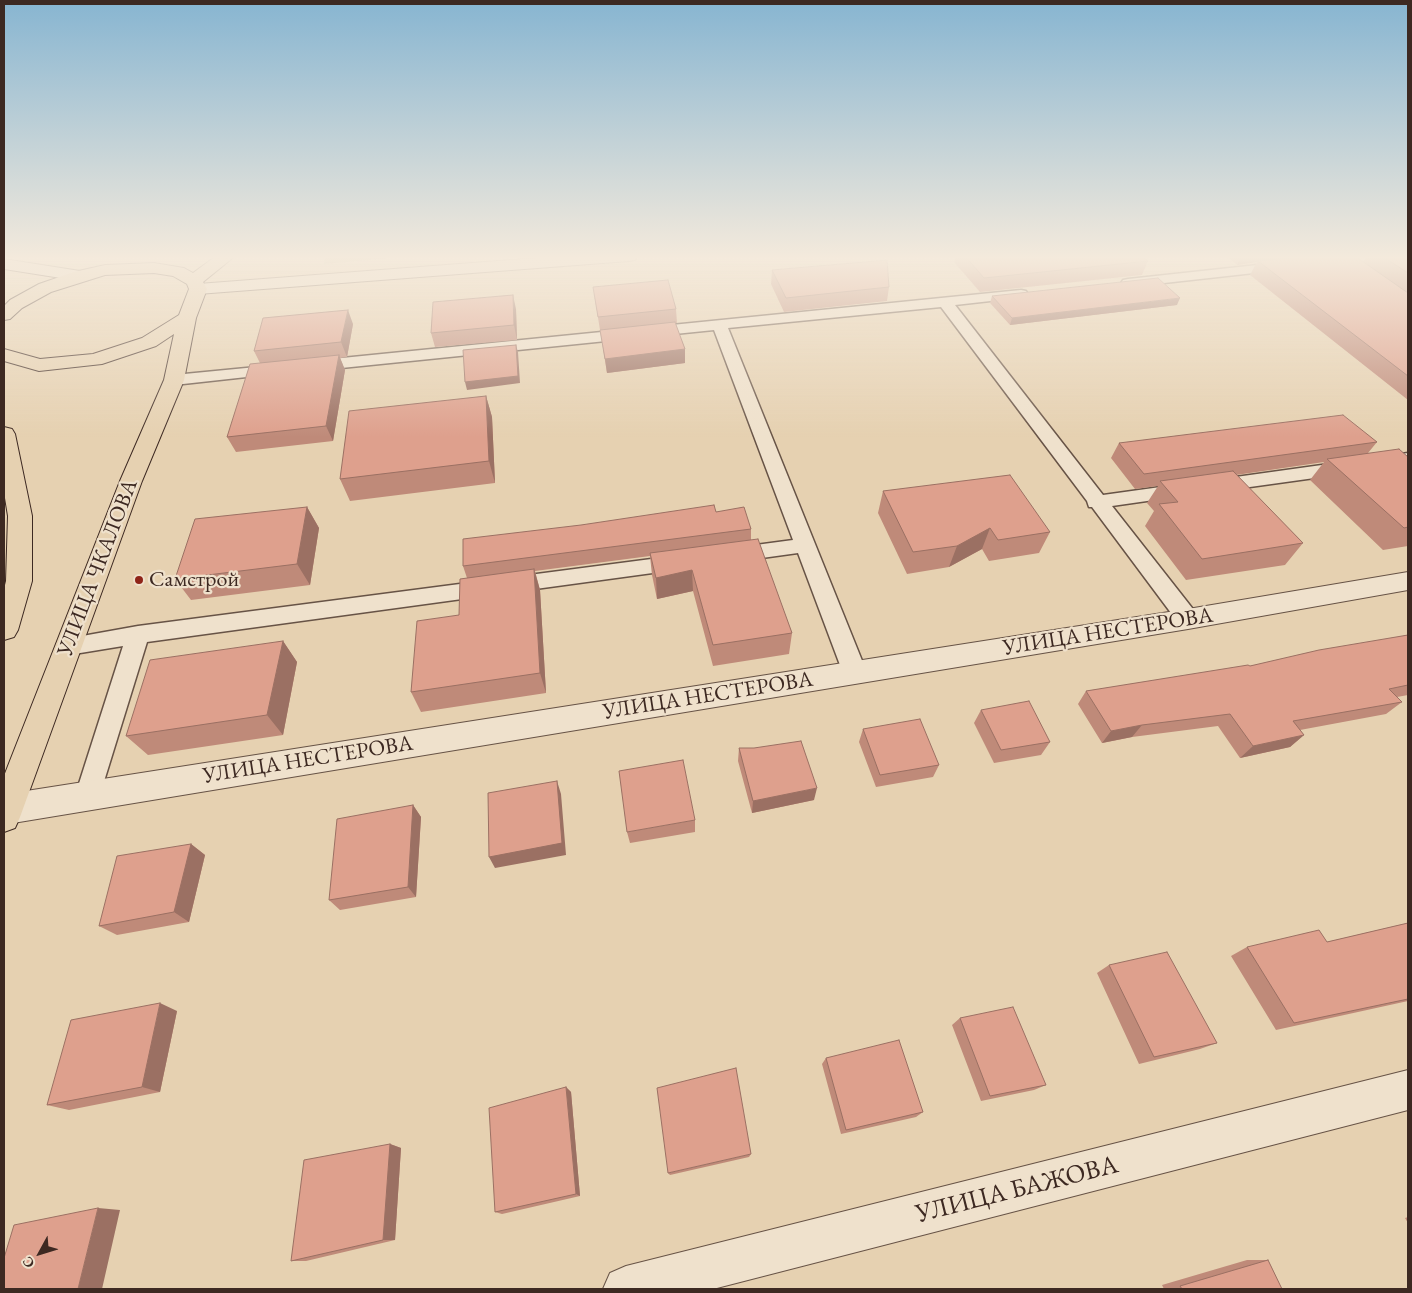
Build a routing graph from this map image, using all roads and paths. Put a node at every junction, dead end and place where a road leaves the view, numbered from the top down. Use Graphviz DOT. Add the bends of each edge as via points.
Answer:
graph roads {
  1 [pos="811,316"];
  2 [pos="956,316"];
  3 [pos="187,318"];
  4 [pos="720,326"];
  5 [pos="4,355"];
  6 [pos="174,380"];
  7 [pos="4,434"];
  8 [pos="1408,459"];
  9 [pos="1096,502"];
  10 [pos="805,545"];
  11 [pos="1408,582"];
  12 [pos="1188,619"];
  13 [pos="4,630"];
  14 [pos="138,635"];
  15 [pos="68,646"];
  16 [pos="854,673"];
  17 [pos="88,796"];
  18 [pos="5,813"];
  19 [pos="1408,1090"];
  20 [pos="626,1289"];
  1 -- 4 [label="lane"];
  2 -- 9 [label="lane"];
  3 -- 5 [label="main road" via="149,342 95,360 39,365"];
  3 -- 6 [label="main road, УЛИЦА ЧКАЛОВА"];
  4 -- 6 [label="lane"];
  4 -- 10 [label="lane"];
  6 -- 15 [label="main road, УЛИЦА ЧКАЛОВА"];
  7 -- 13 [label="main road" via="20,516 19,581"];
  8 -- 9 [label="lane"];
  9 -- 12 [label="lane"];
  10 -- 14 [label="lane"];
  10 -- 16 [label="lane"];
  11 -- 12 [label="street, УЛИЦА НЕСТЕРОВА"];
  12 -- 16 [label="street, УЛИЦА НЕСТЕРОВА"];
  14 -- 15 [label="lane"];
  14 -- 17 [label="lane"];
  15 -- 18 [label="main road, УЛИЦА ЧКАЛОВА"];
  16 -- 17 [label="street, УЛИЦА НЕСТЕРОВА"];
  17 -- 18 [label="street, УЛИЦА НЕСТЕРОВА"];
  19 -- 20 [label="street, УЛИЦА БАЖОВА"];
}
